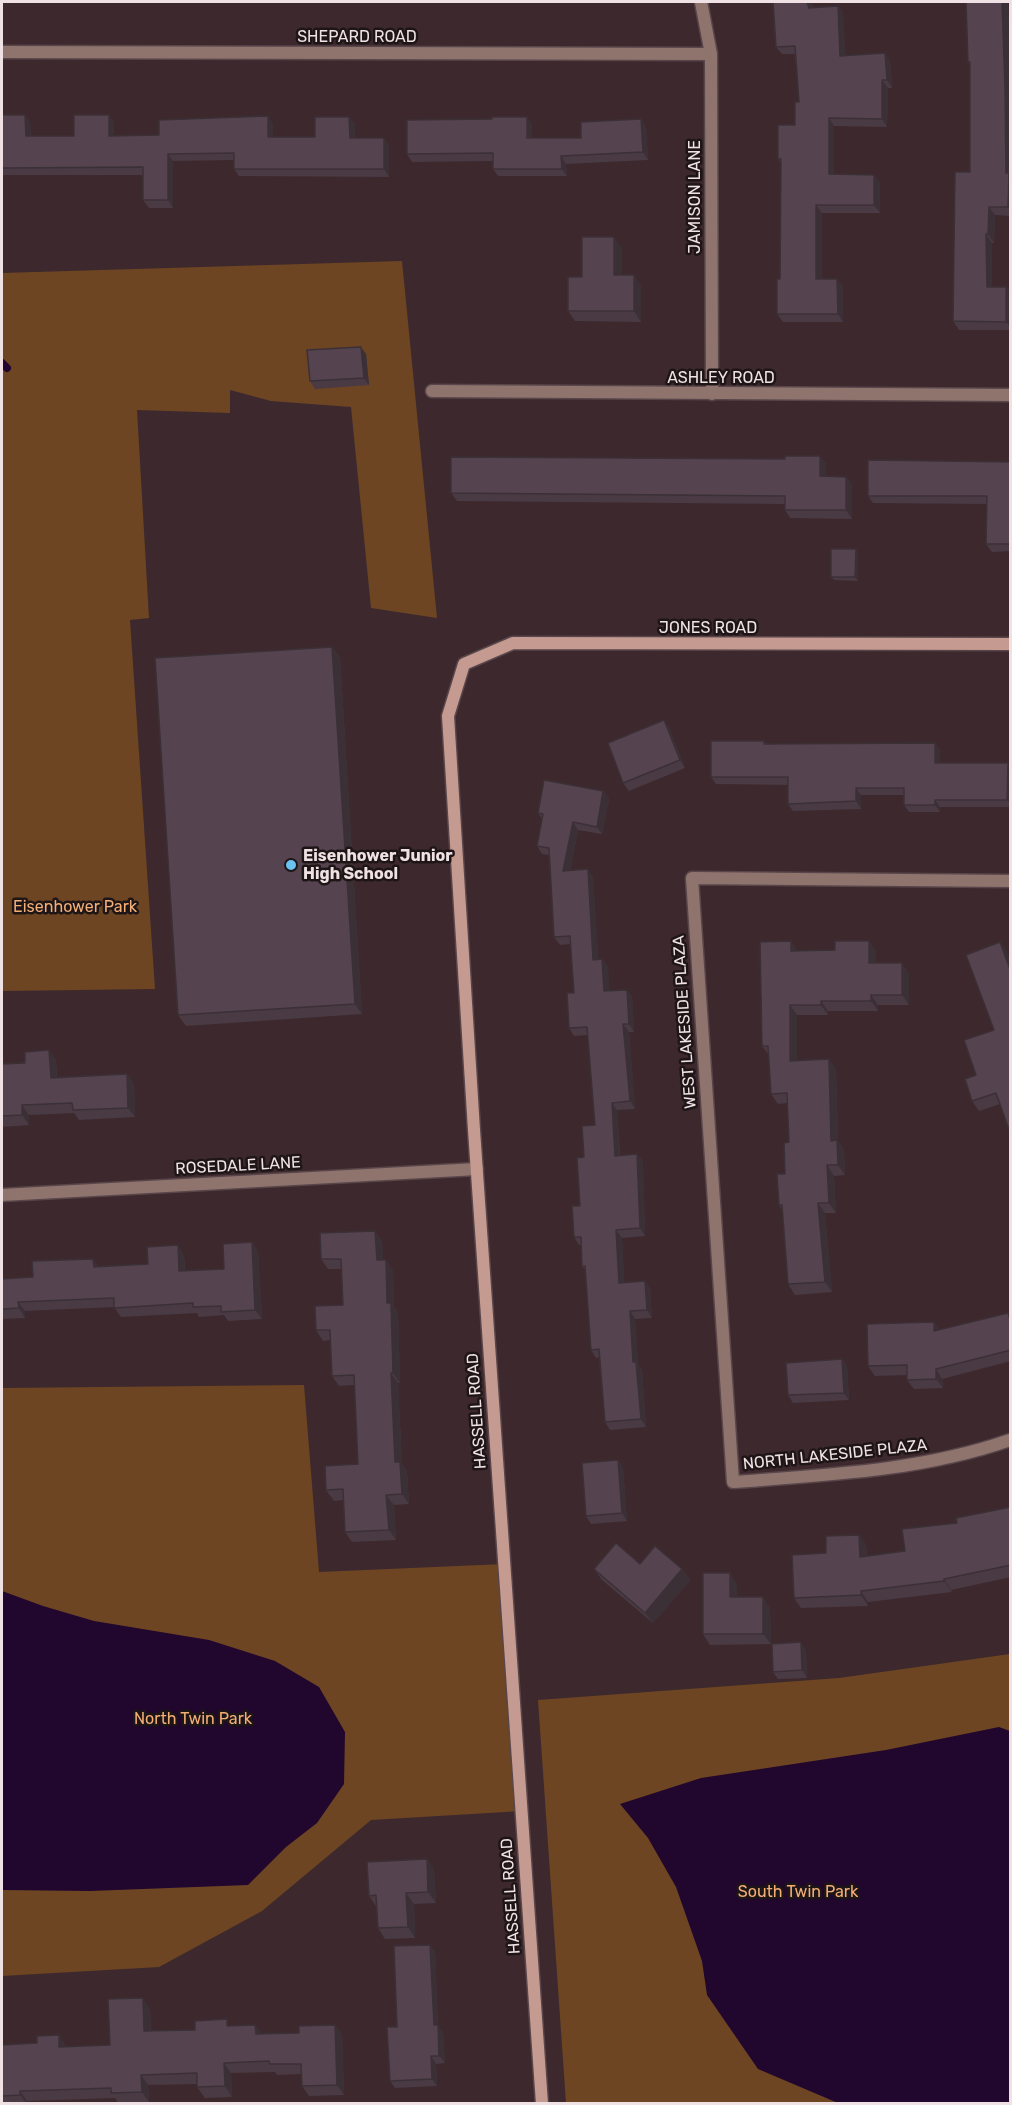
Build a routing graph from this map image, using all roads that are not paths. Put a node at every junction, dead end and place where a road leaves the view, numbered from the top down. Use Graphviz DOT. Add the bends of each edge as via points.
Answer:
graph roads {
  1 [pos="701,2"];
  2 [pos="2,52"];
  3 [pos="711,54"];
  4 [pos="432,391"];
  5 [pos="712,394"];
  6 [pos="1011,395"];
  7 [pos="1011,644"];
  8 [pos="448,716"];
  9 [pos="1011,881"];
  10 [pos="477,1169"];
  11 [pos="2,1195"];
  12 [pos="1011,1440"];
  13 [pos="733,1482"];
  14 [pos="542,2103"];
  1 -- 3 [label="street, JAMISON LANE"];
  2 -- 3 [label="street, SHEPARD ROAD"];
  3 -- 5 [label="street, JAMISON LANE"];
  4 -- 5 [label="street, ASHLEY ROAD"];
  5 -- 6 [label="street, ASHLEY ROAD"];
  7 -- 8 [label="street, JONES ROAD" via="513,643 464,664"];
  8 -- 10 [label="street, HASSELL ROAD"];
  9 -- 13 [label="street, WEST LAKESIDE PLAZA" via="692,878"];
  10 -- 11 [label="street, ROSEDALE LANE"];
  10 -- 14 [label="street, HASSELL ROAD"];
  12 -- 13 [label="street, NORTH LAKESIDE PLAZA" via="906,1467"];
}
